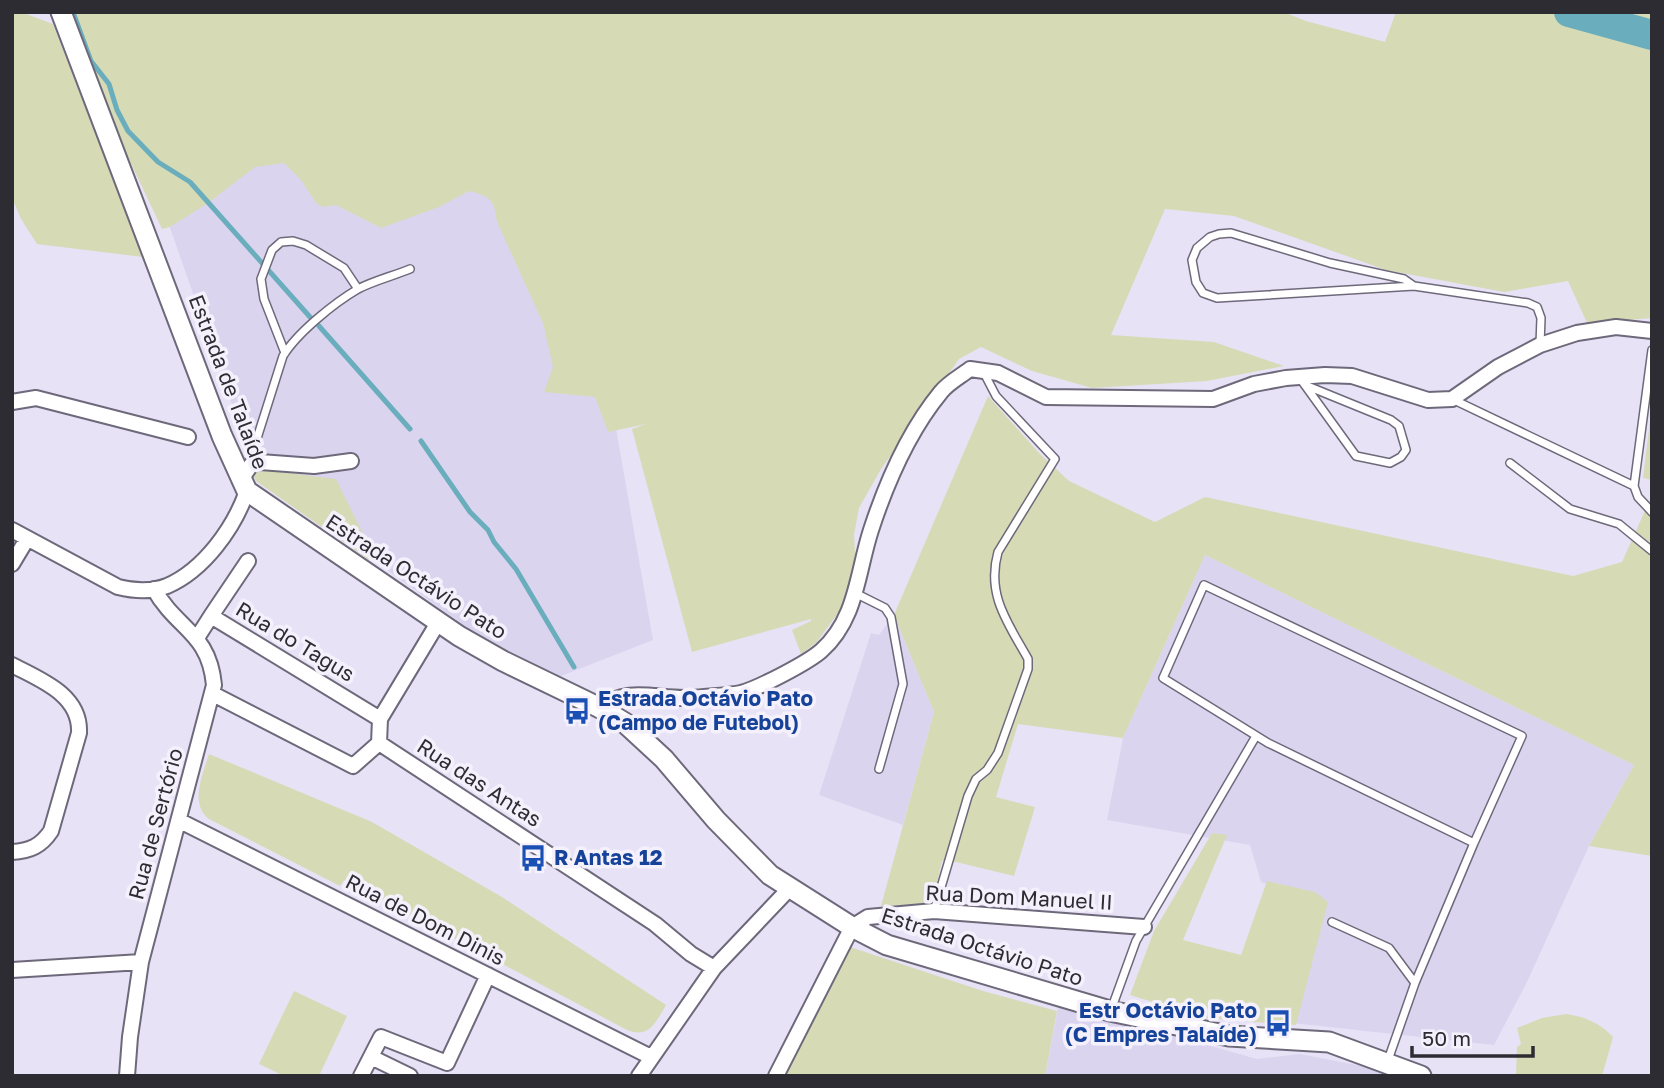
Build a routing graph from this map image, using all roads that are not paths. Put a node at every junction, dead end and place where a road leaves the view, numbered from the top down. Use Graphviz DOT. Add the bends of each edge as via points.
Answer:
graph roads {
  1 [pos="61,12"];
  2 [pos="410,269"];
  3 [pos="1414,286"];
  4 [pos="358,289"];
  5 [pos="1652,331"];
  6 [pos="1540,345"];
  7 [pos="1652,350"];
  8 [pos="285,353"];
  9 [pos="983,371"];
  10 [pos="1302,381"];
  11 [pos="1452,399"];
  12 [pos="12,402"];
  13 [pos="188,437"];
  14 [pos="351,461"];
  15 [pos="1510,463"];
  16 [pos="246,479"];
  17 [pos="1634,486"];
  18 [pos="1652,512"];
  19 [pos="12,530"];
  20 [pos="27,539"];
  21 [pos="1652,551"];
  22 [pos="248,561"];
  23 [pos="12,564"];
  24 [pos="154,589"];
  25 [pos="856,593"];
  26 [pos="211,616"];
  27 [pos="439,621"];
  28 [pos="197,638"];
  29 [pos="12,664"];
  30 [pos="213,694"];
  31 [pos="600,708"];
  32 [pos="380,719"];
  33 [pos="1256,736"];
  34 [pos="379,743"];
  35 [pos="880,769"];
  36 [pos="180,821"];
  37 [pos="1474,843"];
  38 [pos="12,852"];
  39 [pos="789,889"];
  40 [pos="934,911"];
  41 [pos="1332,922"];
  42 [pos="852,927"];
  43 [pos="1144,927"];
  44 [pos="141,962"];
  45 [pos="714,968"];
  46 [pos="12,970"];
  47 [pos="488,975"];
  48 [pos="1415,982"];
  49 [pos="1110,1010"];
  50 [pos="371,1057"];
  51 [pos="651,1057"];
  52 [pos="1386,1064"];
  53 [pos="444,1069"];
  54 [pos="127,1076"];
  55 [pos="361,1076"];
  56 [pos="410,1076"];
  57 [pos="639,1076"];
  58 [pos="776,1076"];
  59 [pos="1421,1076"];
  1 -- 16 [label="street, Estrada de Talaíde"];
  2 -- 4 [label="lane"];
  3 -- 3 [label="lane" via="1217,298 1203,293 1192,260 1210,237 1231,233 1330,263 1404,279"];
  3 -- 6 [label="lane" via="1536,307 1541,318"];
  4 -- 8 [label="lane"];
  4 -- 8 [label="lane" via="344,268 306,245 281,242 272,250 261,279"];
  5 -- 6 [label="street" via="1616,327"];
  6 -- 11 [label="street"];
  7 -- 17 [label="lane"];
  8 -- 16 [label="lane"];
  9 -- 10 [label="street" via="998,373 1046,397 1213,399 1254,384"];
  9 -- 25 [label="street" via="970,369 942,390 903,449 871,531"];
  9 -- 40 [label="lane" via="996,396 1055,459 998,552 993,569 1000,609 1028,659 1028,669 998,753 968,796"];
  10 -- 10 [label="lane" via="1356,456 1390,463 1401,457 1406,450 1399,426"];
  10 -- 11 [label="street" via="1352,376 1428,400"];
  11 -- 17 [label="lane"];
  12 -- 13 [label="street" via="36,398"];
  14 -- 16 [label="street" via="314,466 260,462"];
  15 -- 21 [label="lane" via="1570,509 1619,524"];
  16 -- 24 [label="street, Estrada de Talaíde" via="236,519 207,555 177,580"];
  16 -- 27 [label="street, Estrada Octávio Pato"];
  17 -- 18 [label="lane"];
  19 -- 20 [label="street, Estrada de Talaíde"];
  20 -- 23 [label="street"];
  20 -- 24 [label="street, Estrada de Talaíde" via="118,587"];
  22 -- 26 [label="street"];
  24 -- 28 [label="street, Rua de Sertório" via="171,614"];
  25 -- 31 [label="street" via="843,626 820,651 791,670 742,692 686,698 624,695"];
  25 -- 35 [label="lane" via="885,608 891,617 903,684"];
  26 -- 28 [label="street, Rua do Tagus"];
  26 -- 32 [label="street, Rua do Tagus"];
  27 -- 31 [label="street, Estrada Octávio Pato" via="503,661"];
  27 -- 32 [label="street"];
  28 -- 30 [label="street, Rua de Sertório" via="209,656"];
  29 -- 38 [label="street" via="64,695 75,711 79,733 51,831 42,844"];
  30 -- 34 [label="street" via="353,766"];
  30 -- 36 [label="street, Rua de Sertório"];
  31 -- 39 [label="street, Estrada Octávio Pato" via="641,736 744,850"];
  32 -- 34 [label="street"];
  33 -- 37 [label="lane"];
  33 -- 37 [label="lane" via="1163,678 1204,585 1522,736"];
  33 -- 43 [label="lane"];
  34 -- 45 [label="street, Rua das Antas" via="655,924"];
  36 -- 44 [label="street, Rua de Sertório"];
  36 -- 47 [label="street, Rua de Dom Dinis"];
  37 -- 48 [label="lane"];
  39 -- 42 [label="street, Estrada Octávio Pato"];
  39 -- 45 [label="street"];
  40 -- 42 [label="street, Rua Dom Manuel II" via="868,917"];
  40 -- 43 [label="street, Rua Dom Manuel II"];
  41 -- 48 [label="lane" via="1389,948"];
  42 -- 49 [label="street, Estrada Octávio Pato" via="887,945"];
  42 -- 58 [label="street"];
  43 -- 49 [label="lane"];
  44 -- 46 [label="street"];
  44 -- 54 [label="street, Rua de Sertório"];
  45 -- 51 [label="street"];
  47 -- 51 [label="street, Rua de Dom Dinis"];
  47 -- 53 [label="street"];
  48 -- 52 [label="lane"];
  49 -- 52 [label="street, Estrada Octávio Pato" via="1229,1036 1329,1042"];
  50 -- 53 [label="street" via="381,1037"];
  50 -- 55 [label="street"];
  50 -- 56 [label="street"];
  51 -- 57 [label="street"];
  52 -- 59 [label="street, Estrada Octávio Pato"];
}
